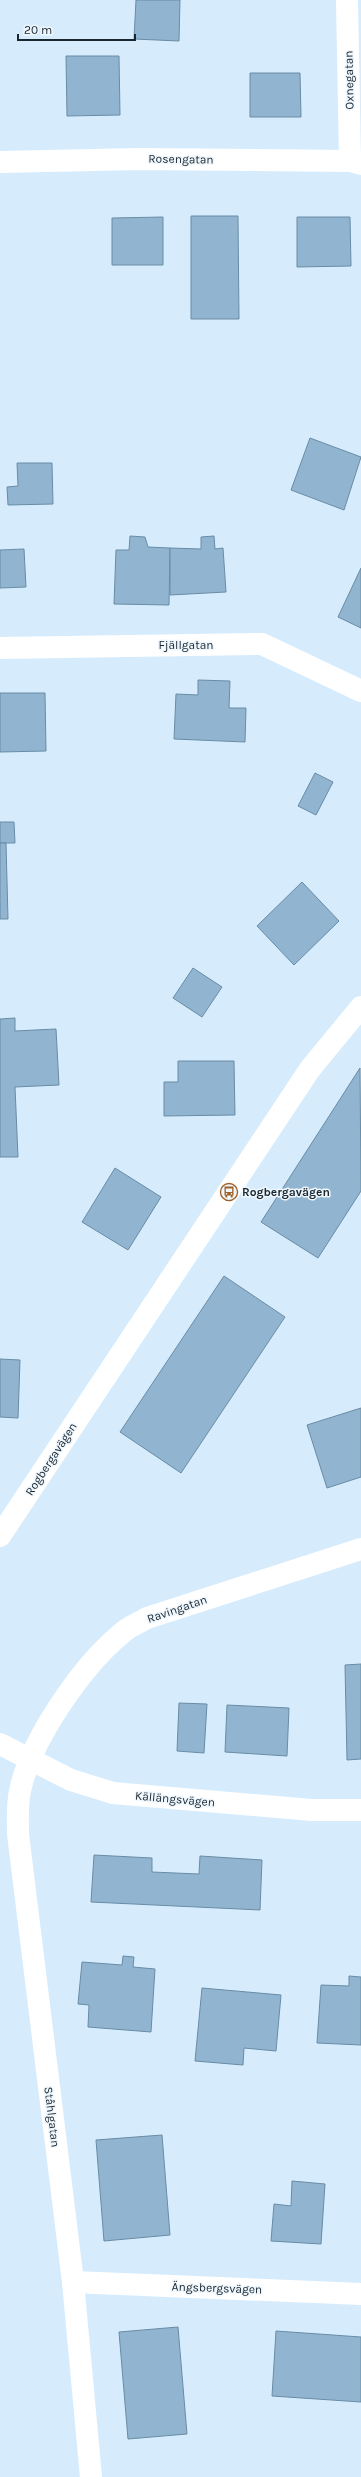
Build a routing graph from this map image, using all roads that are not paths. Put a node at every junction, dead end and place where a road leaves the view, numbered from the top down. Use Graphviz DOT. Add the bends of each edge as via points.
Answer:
graph roads {
  1 [pos="348,0"];
  2 [pos="0,162"];
  3 [pos="356,163"];
  4 [pos="0,648"];
  5 [pos="361,691"];
  6 [pos="361,1007"];
  7 [pos="0,1536"];
  8 [pos="361,1549"];
  9 [pos="0,1744"];
  10 [pos="29,1759"];
  11 [pos="361,1810"];
  12 [pos="73,2282"];
  13 [pos="361,2294"];
  14 [pos="92,2477"];
  1 -- 3 [label="street, Oxnegatan"];
  2 -- 3 [label="street, Rosengatan" via="139,159"];
  4 -- 5 [label="street, Fjällgatan" via="262,644"];
  6 -- 7 [label="street, Rogbergavägen" via="310,1069"];
  8 -- 10 [label="street, Ravingatan" via="147,1618 122,1633 92,1663 65,1698"];
  9 -- 10 [label="street, Källängsvägen"];
  10 -- 11 [label="street, Källängsvägen" via="71,1780 113,1793 312,1810"];
  10 -- 12 [label="street, Ståhlgatan" via="20,1792 18,1834"];
  12 -- 13 [label="street, Ängsbergsvägen"];
  12 -- 14 [label="street, Ståhlgatan"];
}
